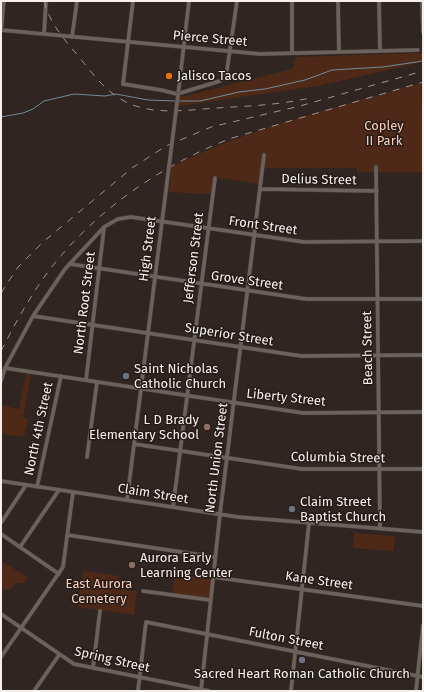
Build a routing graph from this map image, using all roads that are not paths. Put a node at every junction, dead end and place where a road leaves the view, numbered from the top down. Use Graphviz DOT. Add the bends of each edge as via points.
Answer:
graph roads {
  1 [pos="4,1"];
  2 [pos="46,1"];
  3 [pos="77,1"];
  4 [pos="133,1"];
  5 [pos="189,1"];
  6 [pos="237,1"];
  7 [pos="292,1"];
  8 [pos="338,1"];
  9 [pos="379,1"];
  10 [pos="422,1"];
  11 [pos="1,26"];
  12 [pos="1,30"];
  13 [pos="423,32"];
  14 [pos="44,34"];
  15 [pos="72,37"];
  16 [pos="128,41"];
  17 [pos="184,46"];
  18 [pos="418,50"];
  19 [pos="230,51"];
  20 [pos="380,51"];
  21 [pos="339,52"];
  22 [pos="292,53"];
  23 [pos="264,155"];
  24 [pos="376,167"];
  25 [pos="214,178"];
  26 [pos="260,189"];
  27 [pos="377,191"];
  28 [pos="162,221"];
  29 [pos="104,227"];
  30 [pos="208,228"];
  31 [pos="255,235"];
  32 [pos="377,241"];
  33 [pos="423,241"];
  34 [pos="70,264"];
  35 [pos="99,268"];
  36 [pos="155,277"];
  37 [pos="201,284"];
  38 [pos="248,291"];
  39 [pos="423,298"];
  40 [pos="378,299"];
  41 [pos="33,316"];
  42 [pos="92,324"];
  43 [pos="148,332"];
  44 [pos="194,339"];
  45 [pos="241,346"];
  46 [pos="423,355"];
  47 [pos="378,356"];
  48 [pos="5,368"];
  49 [pos="61,376"];
  50 [pos="1,380"];
  51 [pos="86,380"];
  52 [pos="97,382"];
  53 [pos="141,388"];
  54 [pos="187,395"];
  55 [pos="234,402"];
  56 [pos="379,412"];
  57 [pos="423,412"];
  58 [pos="134,444"];
  59 [pos="180,451"];
  60 [pos="87,457"];
  61 [pos="227,458"];
  62 [pos="379,469"];
  63 [pos="423,469"];
  64 [pos="1,481"];
  65 [pos="26,486"];
  66 [pos="37,487"];
  67 [pos="59,490"];
  68 [pos="72,492"];
  69 [pos="127,500"];
  70 [pos="173,507"];
  71 [pos="220,514"];
  72 [pos="1,523"];
  73 [pos="309,523"];
  74 [pos="380,528"];
  75 [pos="423,532"];
  76 [pos="1,534"];
  77 [pos="67,535"];
  78 [pos="20,547"];
  79 [pos="215,557"];
  80 [pos="59,574"];
  81 [pos="213,577"];
  82 [pos="302,589"];
  83 [pos="143,591"];
  84 [pos="210,600"];
  85 [pos="423,606"];
  86 [pos="100,611"];
  87 [pos="1,614"];
  88 [pos="423,624"];
  89 [pos="21,628"];
  90 [pos="207,634"];
  91 [pos="295,651"];
  92 [pos="59,655"];
  93 [pos="1,657"];
  94 [pos="93,668"];
  95 [pos="417,676"];
  96 [pos="140,677"];
  97 [pos="423,677"];
  98 [pos="201,690"];
  99 [pos="34,691"];
  100 [pos="138,691"];
  101 [pos="209,691"];
  102 [pos="291,691"];
  103 [pos="416,691"];
  1 -- 11 [label="main road"];
  2 -- 14 [label="street"];
  3 -- 15 [label="street"];
  4 -- 16 [label="street"];
  5 -- 17 [label="street, High Street"];
  6 -- 19 [label="street"];
  7 -- 22 [label="street"];
  8 -- 21 [label="street"];
  9 -- 20 [label="street"];
  10 -- 13 [label="street"];
  12 -- 14 [label="street, Pierce Street"];
  14 -- 15 [label="street, Pierce Street"];
  15 -- 16 [label="street, Pierce Street"];
  16 -- 17 [label="street, Pierce Street"];
  16 -- 19 [label="street" via="123,84 177,94 224,80 228,74"];
  17 -- 19 [label="street, Pierce Street"];
  17 -- 28 [label="street, High Street, bridge"];
  18 -- 20 [label="street, Pierce Street"];
  19 -- 22 [label="street, Pierce Street" via="260,54"];
  20 -- 21 [label="street, Pierce Street"];
  21 -- 22 [label="street, Pierce Street"];
  23 -- 26 [label="street, North Union Street"];
  24 -- 27 [label="street, Beach Street"];
  25 -- 30 [label="street, Jefferson Street"];
  26 -- 27 [label="street, Delius Street"];
  26 -- 31 [label="street, North Union Street"];
  27 -- 32 [label="street, Beach Street"];
  28 -- 29 [label="street, Front Street" via="125,217"];
  28 -- 30 [label="street, Front Street"];
  28 -- 36 [label="street, High Street"];
  29 -- 34 [label="street"];
  29 -- 35 [label="street, North Root Street"];
  30 -- 31 [label="street, Front Street"];
  30 -- 37 [label="street, Jefferson Street"];
  31 -- 32 [label="street, Front Street" via="304,242"];
  31 -- 38 [label="street, North Union Street"];
  32 -- 33 [label="street, Front Street"];
  32 -- 40 [label="street, Beach Street"];
  34 -- 35 [label="street, Grove Street"];
  34 -- 41 [label="street"];
  35 -- 36 [label="street, Grove Street"];
  35 -- 42 [label="street, North Root Street"];
  36 -- 37 [label="street, Grove Street"];
  36 -- 43 [label="street, High Street"];
  37 -- 38 [label="street, Grove Street"];
  37 -- 44 [label="street, Jefferson Street"];
  38 -- 40 [label="street, Grove Street" via="306,299"];
  38 -- 45 [label="street, North Union Street"];
  39 -- 40 [label="street, Grove Street"];
  40 -- 47 [label="street, Beach Street"];
  41 -- 42 [label="street, Superior Street"];
  41 -- 48 [label="street"];
  42 -- 43 [label="street, Superior Street"];
  42 -- 51 [label="street, North Root Street"];
  43 -- 44 [label="street, Superior Street"];
  43 -- 53 [label="street, High Street"];
  44 -- 45 [label="street, Superior Street"];
  44 -- 54 [label="street, Jefferson Street"];
  45 -- 47 [label="street, Superior Street" via="308,356"];
  45 -- 55 [label="street, North Union Street"];
  46 -- 47 [label="street, Superior Street"];
  47 -- 56 [label="street, Beach Street"];
  48 -- 49 [label="street, Liberty Street"];
  48 -- 50 [label="street"];
  49 -- 51 [label="street, Liberty Street"];
  49 -- 66 [label="street, North 4th Street"];
  51 -- 52 [label="street, Liberty Street"];
  52 -- 53 [label="street, Liberty Street"];
  52 -- 60 [label="street"];
  53 -- 54 [label="street, Liberty Street"];
  53 -- 58 [label="street, High Street"];
  54 -- 55 [label="street, Liberty Street"];
  54 -- 59 [label="street, Jefferson Street"];
  55 -- 56 [label="street, Liberty Street" via="303,413"];
  55 -- 61 [label="street, North Union Street"];
  56 -- 57 [label="street, Liberty Street"];
  56 -- 62 [label="street, Beach Street"];
  58 -- 59 [label="street, Columbia Street"];
  58 -- 69 [label="street, High Street"];
  59 -- 61 [label="street, Columbia Street"];
  59 -- 70 [label="street, Jefferson Street"];
  61 -- 62 [label="street, Columbia Street" via="310,470"];
  61 -- 71 [label="street, North Union Street"];
  62 -- 63 [label="street, Columbia Street"];
  62 -- 74 [label="street, Beach Street"];
  64 -- 65 [label="street, Claim Street"];
  65 -- 66 [label="street, Claim Street"];
  65 -- 72 [label="street, North 4th Street"];
  66 -- 67 [label="street, Claim Street"];
  67 -- 68 [label="street, Claim Street"];
  67 -- 78 [label="street"];
  68 -- 69 [label="street, Claim Street"];
  68 -- 77 [label="street"];
  69 -- 70 [label="street, Claim Street"];
  70 -- 71 [label="street, Claim Street"];
  71 -- 73 [label="street, Claim Street"];
  71 -- 79 [label="street, North Union Street"];
  73 -- 74 [label="street, Claim Street"];
  73 -- 82 [label="street"];
  74 -- 75 [label="street, Claim Street"];
  76 -- 78 [label="street"];
  77 -- 79 [label="street"];
  77 -- 80 [label="street" via="64,563"];
  78 -- 80 [label="street"];
  79 -- 81 [label="street, North Union Street"];
  80 -- 89 [label="street"];
  81 -- 82 [label="street, Kane Street"];
  81 -- 84 [label="street, North Union Street"];
  82 -- 85 [label="street, Kane Street"];
  82 -- 91 [label="street"];
  83 -- 84 [label="street"];
  84 -- 90 [label="street, North Union Street"];
  86 -- 94 [label="street"];
  87 -- 89 [label="street, Spring Street"];
  88 -- 95 [label="street"];
  89 -- 92 [label="street, Spring Street"];
  89 -- 93 [label="street"];
  90 -- 91 [label="street, Fulton Street"];
  90 -- 96 [label="street, Fulton Street" via="146,622"];
  90 -- 98 [label="street, North Union Street"];
  91 -- 95 [label="street, Fulton Street"];
  91 -- 102 [label="street"];
  92 -- 94 [label="street, Spring Street" via="74,664"];
  92 -- 99 [label="street"];
  94 -- 96 [label="street, Spring Street"];
  95 -- 97 [label="street, Fulton Street"];
  95 -- 103 [label="street"];
  96 -- 98 [label="street, Spring Street"];
  96 -- 100 [label="street"];
  98 -- 101 [label="street, Spring Street"];
}
